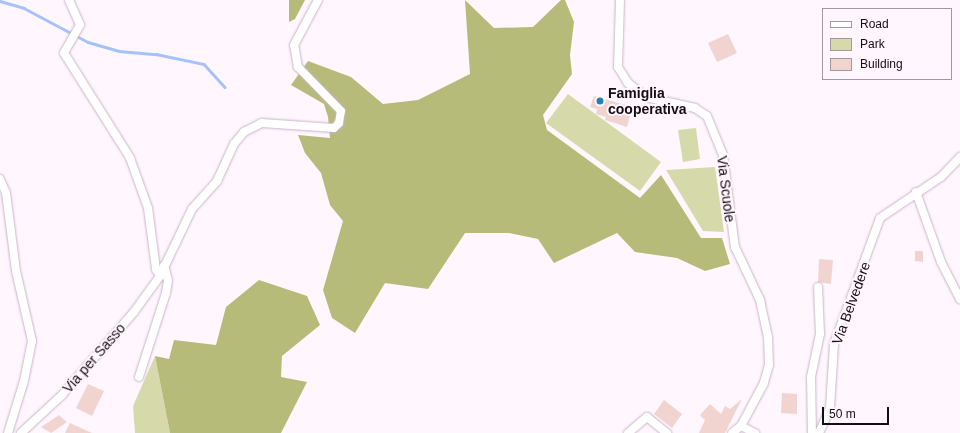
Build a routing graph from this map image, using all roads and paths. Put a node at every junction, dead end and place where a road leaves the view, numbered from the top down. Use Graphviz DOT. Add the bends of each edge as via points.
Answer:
graph roads {
  1 [pos="69,0"];
  2 [pos="318,0"];
  3 [pos="620,0"];
  4 [pos="960,157"];
  5 [pos="0,179"];
  6 [pos="916,192"];
  7 [pos="164,265"];
  8 [pos="160,276"];
  9 [pos="818,287"];
  10 [pos="960,299"];
  11 [pos="139,377"];
  12 [pos="741,426"];
  13 [pos="8,433"];
  14 [pos="21,433"];
  15 [pos="628,433"];
  16 [pos="666,433"];
  17 [pos="732,433"];
  18 [pos="755,433"];
  19 [pos="812,433"];
  20 [pos="819,433"];
  1 -- 8 [label="street" via="80,25 64,53 130,158 148,208 156,269"];
  2 -- 7 [label="street, Via per Sasso" via="294,45 298,67 340,111 339,124 334,128 262,124 244,132 234,144 217,181 192,209"];
  3 -- 12 [label="street, Via Scuole" via="618,67 628,83 646,98 695,108 707,116 723,154 735,247 760,300 768,337 769,365 764,383"];
  4 -- 6 [label="street, Via Belvedere" via="941,177"];
  5 -- 13 [label="street" via="6,193 16,271 32,341 24,381"];
  6 -- 10 [label="street" via="941,262"];
  6 -- 20 [label="street, Via Belvedere" via="880,218 834,344 830,408"];
  7 -- 8 [label="street, Via per Sasso"];
  7 -- 11 [label="street" via="168,281 166,292"];
  8 -- 14 [label="street, Via per Sasso" via="134,312 62,395"];
  9 -- 19 [label="street, Via Belvedere" via="820,334 811,376"];
  12 -- 17 [label="street"];
  12 -- 18 [label="street"];
  15 -- 16 [label="street" via="646,417"];
}
